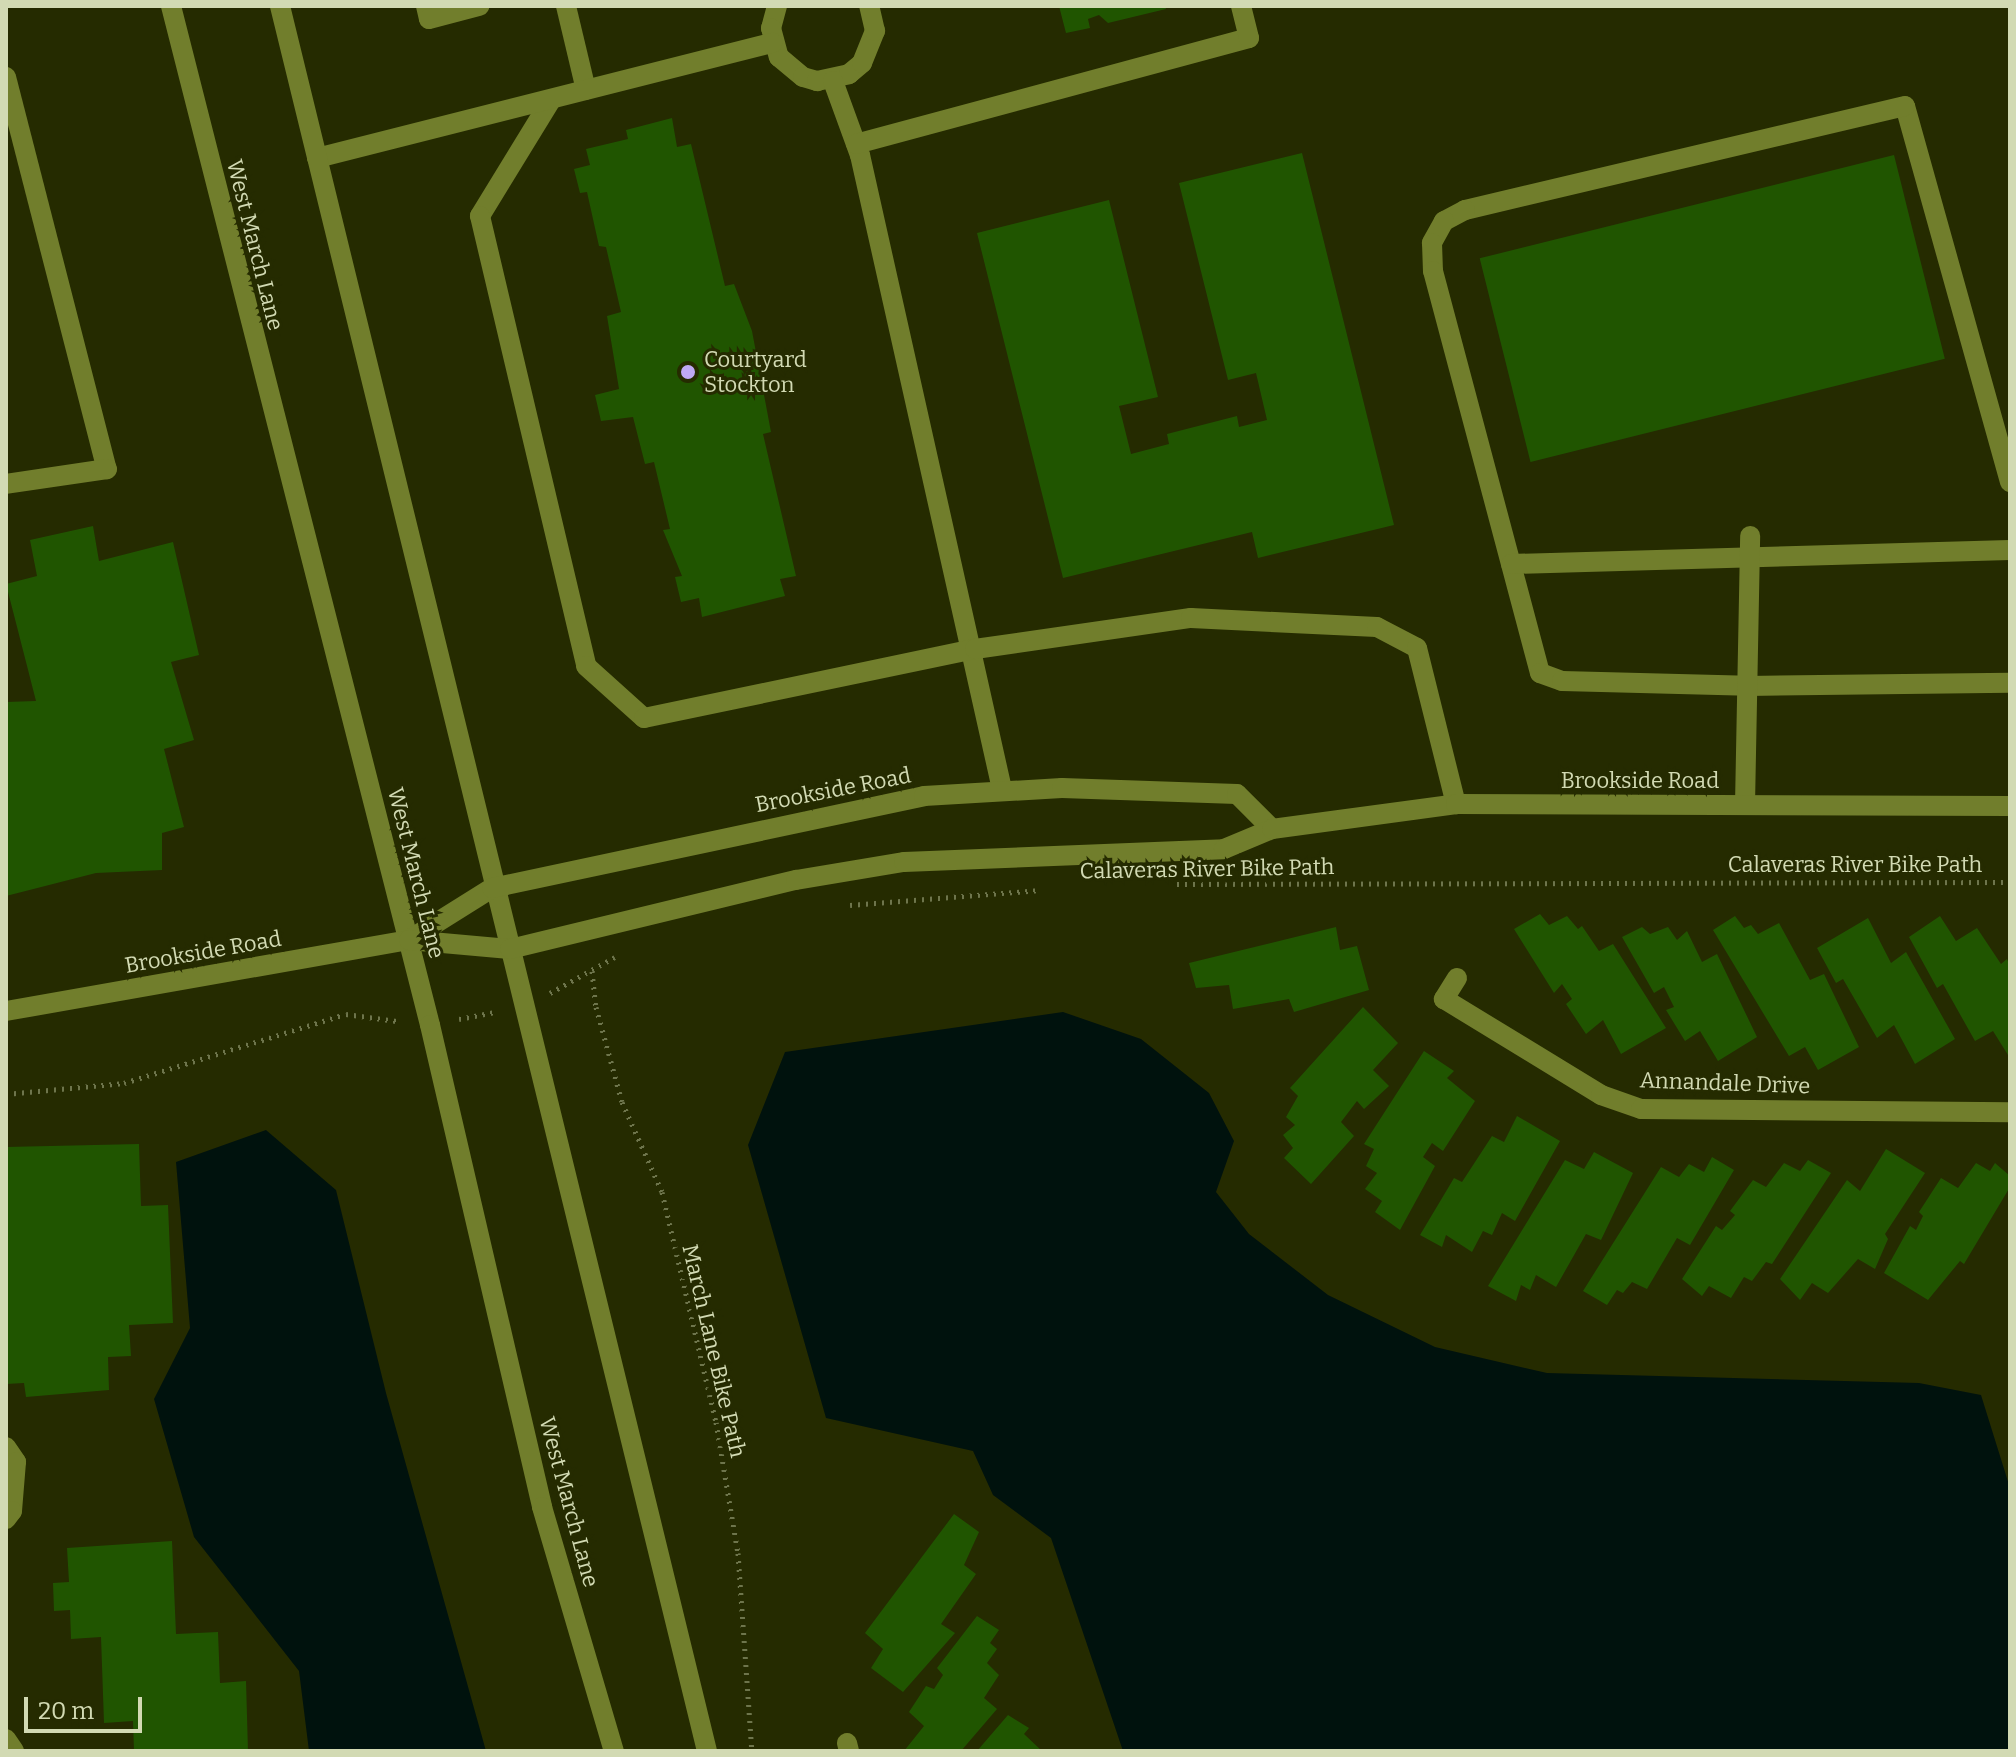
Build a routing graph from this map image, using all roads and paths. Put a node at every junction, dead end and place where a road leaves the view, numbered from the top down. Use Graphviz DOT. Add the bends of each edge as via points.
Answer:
graph roads {
  1 [pos="171,6"];
  2 [pos="280,6"];
  3 [pos="426,6"];
  4 [pos="479,6"];
  5 [pos="566,6"];
  6 [pos="777,6"];
  7 [pos="869,6"];
  8 [pos="1241,6"];
  9 [pos="773,43"];
  10 [pos="6,77"];
  11 [pos="833,81"];
  12 [pos="586,90"];
  13 [pos="551,100"];
  14 [pos="856,144"];
  15 [pos="317,158"];
  16 [pos="2010,482"];
  17 [pos="6,484"];
  18 [pos="1750,546"];
  19 [pos="2010,550"];
  20 [pos="1511,564"];
  21 [pos="975,649"];
  22 [pos="2010,683"];
  23 [pos="1747,686"];
  24 [pos="1002,789"];
  25 [pos="1456,804"];
  26 [pos="1745,805"];
  27 [pos="2010,806"];
  28 [pos="1272,829"];
  29 [pos="2010,882"];
  30 [pos="1167,885"];
  31 [pos="492,888"];
  32 [pos="1046,889"];
  33 [pos="835,906"];
  34 [pos="409,940"];
  35 [pos="510,949"];
  36 [pos="619,955"];
  37 [pos="592,971"];
  38 [pos="1457,978"];
  39 [pos="526,1006"];
  40 [pos="6,1011"];
  41 [pos="430,1025"];
  42 [pos="6,1094"];
  43 [pos="2010,1112"];
  44 [pos="6,1447"];
  45 [pos="6,1519"];
  46 [pos="6,1739"];
  47 [pos="14,1751"];
  48 [pos="614,1751"];
  49 [pos="707,1751"];
  50 [pos="752,1751"];
  1 -- 34 [label="main road, West March Lane"];
  2 -- 15 [label="main road"];
  3 -- 4 [label="main road" via="429,19"];
  5 -- 12 [label="main road"];
  6 -- 9 [label="main road"];
  7 -- 11 [label="main road" via="875,31 871,48 862,63"];
  8 -- 14 [label="main road" via="1249,38"];
  9 -- 11 [label="main road" via="779,57 803,77"];
  9 -- 12 [label="main road"];
  10 -- 17 [label="main road" via="107,469"];
  11 -- 14 [label="main road"];
  12 -- 13 [label="main road"];
  13 -- 15 [label="main road"];
  13 -- 21 [label="main road" via="480,216 586,666 644,718"];
  14 -- 21 [label="main road"];
  15 -- 31 [label="main road"];
  16 -- 20 [label="main road" via="1912,118 1905,106 1893,106 1465,210 1444,221 1432,243 1433,271"];
  18 -- 19 [label="main road"];
  18 -- 20 [label="main road"];
  18 -- 23 [label="main road"];
  20 -- 23 [label="main road" via="1540,673 1562,681"];
  21 -- 24 [label="main road"];
  21 -- 25 [label="main road" via="1191,618 1377,627 1417,648"];
  22 -- 23 [label="main road"];
  23 -- 26 [label="main road"];
  24 -- 28 [label="main road, Brookside Road" via="1237,794"];
  24 -- 31 [label="main road, Brookside Road" via="924,796"];
  25 -- 26 [label="main road, Brookside Road"];
  25 -- 28 [label="main road, Brookside Road"];
  26 -- 27 [label="main road, Brookside Road"];
  28 -- 35 [label="main road, Brookside Road" via="1224,849 904,862 796,880"];
  29 -- 30 [label="path, Calaveras River Bike Path"];
  31 -- 34 [label="main road, Brookside Road"];
  31 -- 35 [label="main road"];
  32 -- 33 [label="path"];
  34 -- 35 [label="main road, Brookside Road"];
  34 -- 40 [label="main road, Brookside Road"];
  34 -- 41 [label="main road, West March Lane"];
  35 -- 39 [label="main road"];
  36 -- 37 [label="path"];
  37 -- 39 [label="path"];
  37 -- 50 [label="path, March Lane Bike Path" via="596,1007 622,1102 662,1192 716,1422 738,1553"];
  38 -- 43 [label="main road, Annandale Drive" via="1444,999 1601,1095 1641,1109"];
  39 -- 41 [label="path"];
  39 -- 49 [label="main road"];
  41 -- 42 [label="path" via="346,1014 124,1083"];
  41 -- 48 [label="main road, West March Lane" via="542,1507"];
  44 -- 45 [label="main road" via="16,1462 12,1511"];
  46 -- 47 [label="main road"];
}
